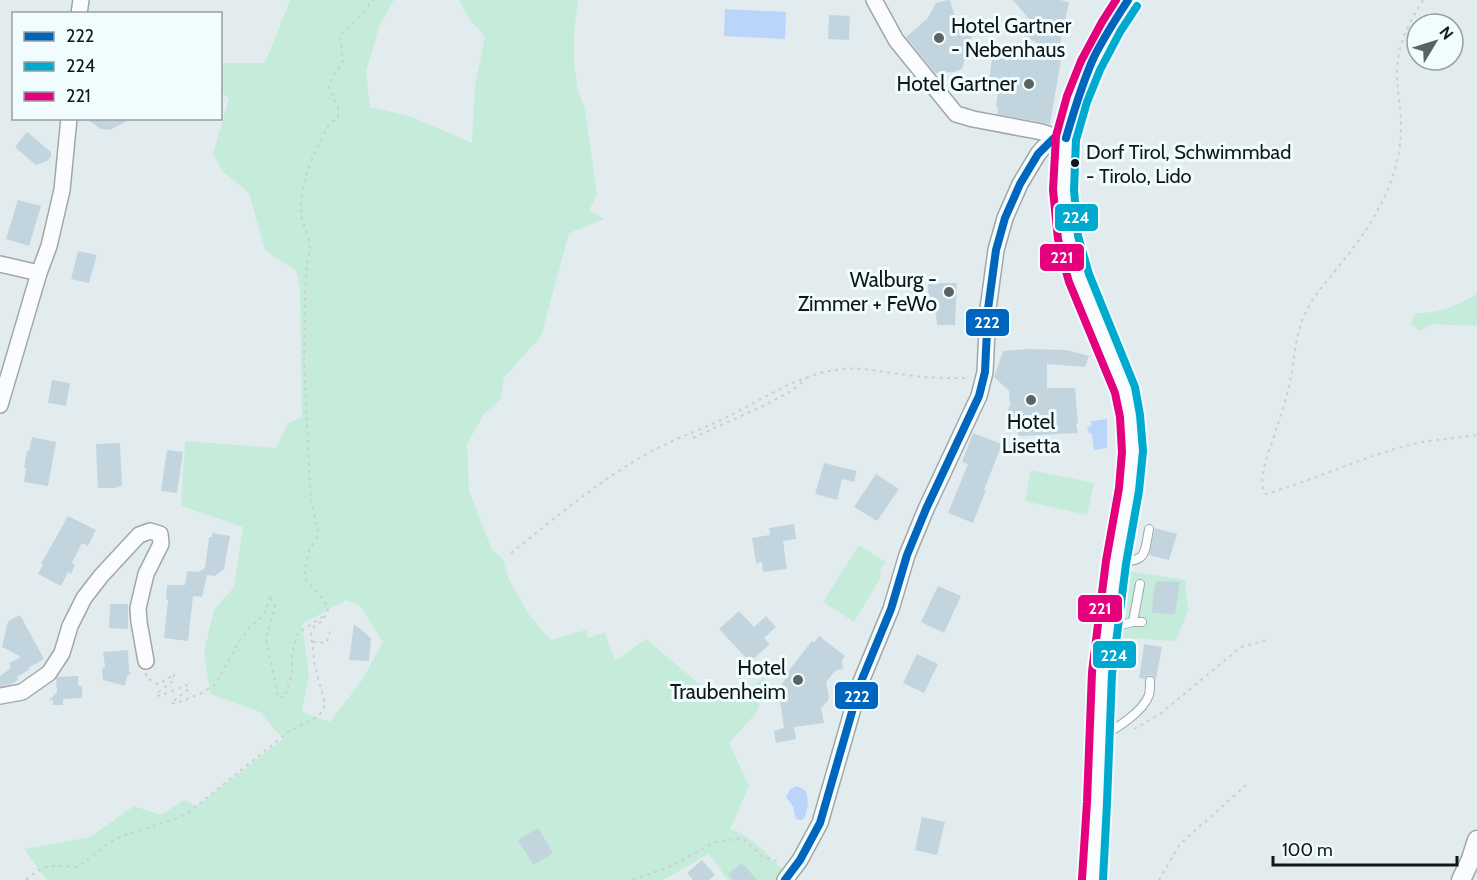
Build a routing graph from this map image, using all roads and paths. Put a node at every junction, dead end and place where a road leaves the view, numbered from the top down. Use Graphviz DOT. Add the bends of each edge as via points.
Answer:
graph roads {
  1 [pos="373,0"];
  2 [pos="874,0"];
  3 [pos="1128,0"];
  4 [pos="1423,0"];
  5 [pos="69,120"];
  6 [pos="1060,138"];
  7 [pos="0,264"];
  8 [pos="39,273"];
  9 [pos="809,376"];
  10 [pos="983,378"];
  11 [pos="0,405"];
  12 [pos="1477,435"];
  13 [pos="693,438"];
  14 [pos="1149,529"];
  15 [pos="511,553"];
  16 [pos="1116,562"];
  17 [pos="1140,584"];
  18 [pos="327,614"];
  19 [pos="1133,622"];
  20 [pos="1142,622"];
  21 [pos="1108,628"];
  22 [pos="330,632"];
  23 [pos="1267,640"];
  24 [pos="312,642"];
  25 [pos="146,661"];
  26 [pos="146,677"];
  27 [pos="1150,681"];
  28 [pos="0,696"];
  29 [pos="1129,731"];
  30 [pos="1099,736"];
  31 [pos="1246,785"];
  32 [pos="1477,840"];
  33 [pos="800,860"];
  34 [pos="26,880"];
  35 [pos="633,880"];
  36 [pos="784,880"];
  37 [pos="1092,880"];
  38 [pos="1159,880"];
  39 [pos="1461,880"];
  1 -- 18 [label="path" via="340,35 343,62 328,87 338,107 338,117 328,126 310,163 301,201 310,252 304,363 310,488 318,530 305,575 324,600"];
  2 -- 6 [label="street" via="896,40 956,114"];
  3 -- 6 [label="street" via="1090,66"];
  4 -- 12 [label="path" via="1399,54 1396,76 1401,135 1392,181 1376,214 1307,308 1284,407 1263,472 1262,490 1266,494 1296,485 1409,445"];
  5 -- 8 [label="street" via="62,190"];
  6 -- 10 [label="street" via="1038,154 1005,218 994,262"];
  6 -- 16 [label="street" via="1068,238 1079,278 1125,390 1130,416 1133,452"];
  7 -- 8 [label="street"];
  8 -- 11 [label="street"];
  9 -- 10 [label="path" via="854,368 922,377"];
  9 -- 13 [label="path" via="793,390"];
  9 -- 15 [label="path" via="642,457 592,489"];
  10 -- 33 [label="street" via="979,396 907,555 891,609 860,684 820,823"];
  14 -- 16 [label="lane" via="1143,555 1136,561"];
  16 -- 21 [label="street"];
  17 -- 19 [label="lane"];
  18 -- 24 [label="path" via="314,627"];
  18 -- 26 [label="path" via="298,633 285,697 278,697 266,638 275,607 270,596 264,615 238,643 216,684 177,704 171,703 189,689 187,685 160,696 156,694 173,681 174,674 157,684"];
  19 -- 20 [label="lane"];
  19 -- 21 [label="lane"];
  21 -- 30 [label="street"];
  22 -- 24 [label="path" via="326,643"];
  23 -- 29 [label="path" via="1241,647 1160,714"];
  24 -- 34 [label="path" via="325,703 319,716 288,732 187,814 125,835 78,867 52,865"];
  25 -- 28 [label="street" via="138,608 146,574 161,544 160,534 150,531 139,535 84,598 69,626 62,653 49,673 22,692"];
  27 -- 30 [label="lane" via="1149,696 1142,705 1119,726"];
  30 -- 37 [label="street"];
  31 -- 38 [label="path" via="1180,844"];
  32 -- 39 [label="street"];
  33 -- 35 [label="path" via="788,865 762,856 742,838 715,842 671,866"];
  33 -- 36 [label="street"];
}
